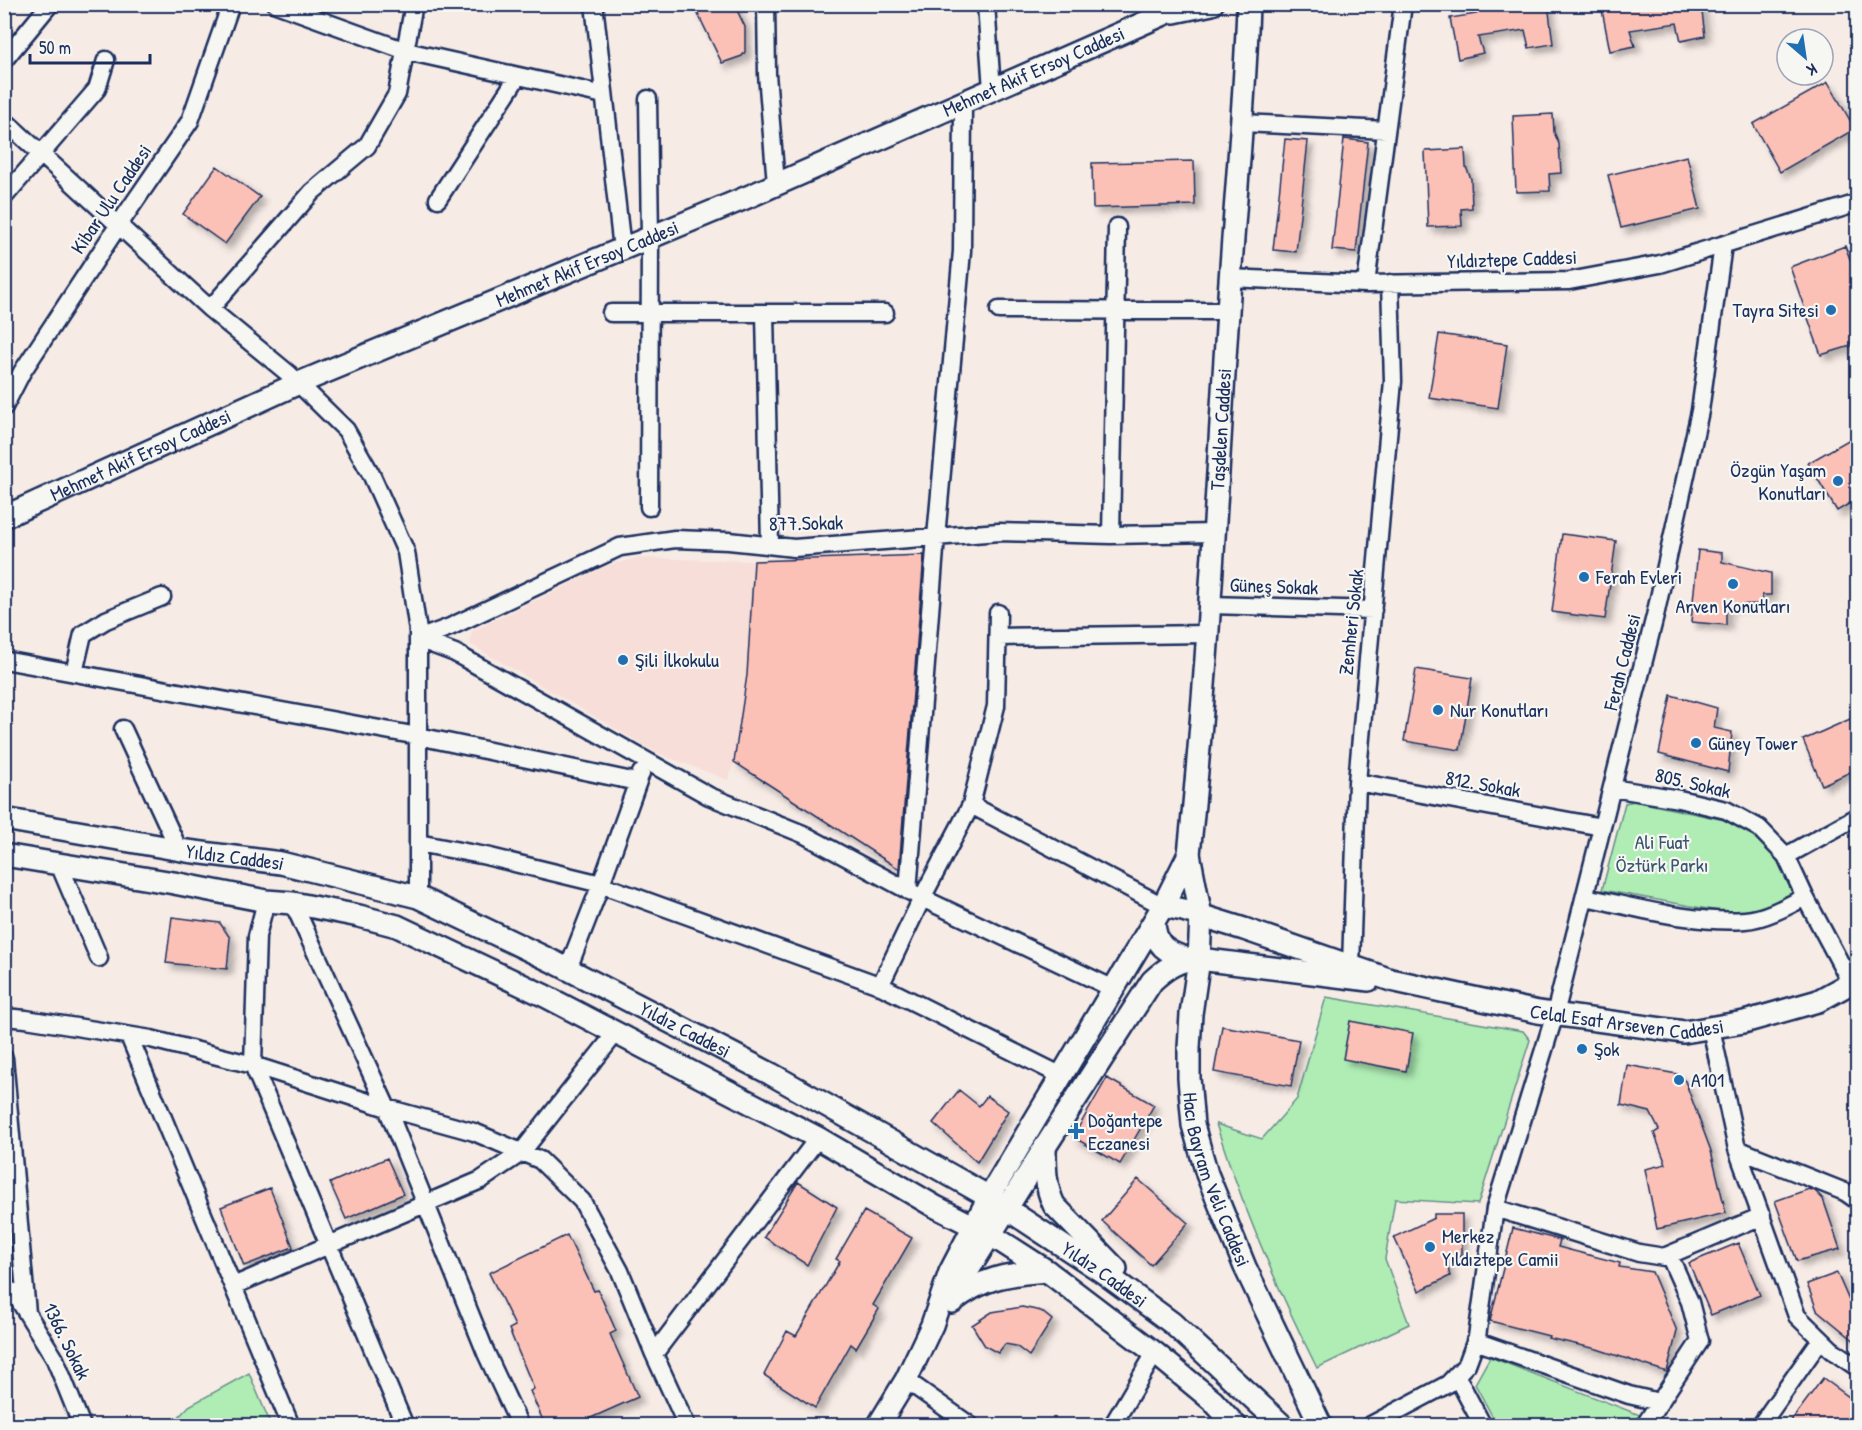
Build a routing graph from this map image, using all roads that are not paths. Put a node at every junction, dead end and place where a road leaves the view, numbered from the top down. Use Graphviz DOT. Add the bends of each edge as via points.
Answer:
graph roads {
  1 [pos="50,4"];
  2 [pos="231,4"];
  3 [pos="276,4"];
  4 [pos="414,4"];
  5 [pos="594,4"];
  6 [pos="766,4"];
  7 [pos="986,4"];
  8 [pos="1212,4"];
  9 [pos="1248,4"];
  10 [pos="1403,4"];
  11 [pos="1178,9"];
  12 [pos="406,51"];
  13 [pos="4,60"];
  14 [pos="106,60"];
  15 [pos="518,76"];
  16 [pos="992,90"];
  17 [pos="604,95"];
  18 [pos="648,99"];
  19 [pos="963,103"];
  20 [pos="4,120"];
  21 [pos="1242,123"];
  22 [pos="1386,130"];
  23 [pos="41,154"];
  24 [pos="776,184"];
  25 [pos="4,197"];
  26 [pos="438,199"];
  27 [pos="1857,202"];
  28 [pos="118,226"];
  29 [pos="1117,227"];
  30 [pos="650,238"];
  31 [pos="1723,245"];
  32 [pos="622,249"];
  33 [pos="1230,278"];
  34 [pos="1390,283"];
  35 [pos="1366,284"];
  36 [pos="210,309"];
  37 [pos="999,310"];
  38 [pos="1115,310"];
  39 [pos="1228,311"];
  40 [pos="611,313"];
  41 [pos="649,313"];
  42 [pos="885,313"];
  43 [pos="765,314"];
  44 [pos="299,383"];
  45 [pos="4,407"];
  46 [pos="649,507"];
  47 [pos="4,517"];
  48 [pos="1215,533"];
  49 [pos="1111,535"];
  50 [pos="936,537"];
  51 [pos="770,545"];
  52 [pos="162,597"];
  53 [pos="1210,605"];
  54 [pos="1373,610"];
  55 [pos="998,613"];
  56 [pos="1208,634"];
  57 [pos="998,637"];
  58 [pos="418,639"];
  59 [pos="4,660"];
  60 [pos="74,673"];
  61 [pos="123,729"];
  62 [pos="418,736"];
  63 [pos="645,760"];
  64 [pos="637,782"];
  65 [pos="1357,782"];
  66 [pos="1612,788"];
  67 [pos="971,805"];
  68 [pos="1857,816"];
  69 [pos="4,819"];
  70 [pos="1602,826"];
  71 [pos="418,843"];
  72 [pos="179,850"];
  73 [pos="1189,854"];
  74 [pos="4,855"];
  75 [pos="1786,856"];
  76 [pos="59,864"];
  77 [pos="601,885"];
  78 [pos="915,895"];
  79 [pos="418,897"];
  80 [pos="1585,897"];
  81 [pos="1805,897"];
  82 [pos="266,901"];
  83 [pos="293,903"];
  84 [pos="1158,914"];
  85 [pos="1201,916"];
  86 [pos="99,958"];
  87 [pos="1194,959"];
  88 [pos="1351,966"];
  89 [pos="568,969"];
  90 [pos="1391,980"];
  91 [pos="1854,981"];
  92 [pos="880,986"];
  93 [pos="1114,989"];
  94 [pos="1555,1014"];
  95 [pos="4,1017"];
  96 [pos="1711,1028"];
  97 [pos="615,1034"];
  98 [pos="129,1036"];
  99 [pos="4,1058"];
  100 [pos="253,1065"];
  101 [pos="1062,1076"];
  102 [pos="387,1108"];
  103 [pos="818,1138"];
  104 [pos="1045,1147"];
  105 [pos="1737,1149"];
  106 [pos="521,1152"];
  107 [pos="1856,1196"];
  108 [pos="989,1197"];
  109 [pos="426,1203"];
  110 [pos="1494,1208"];
  111 [pos="1007,1209"];
  112 [pos="1762,1216"];
  113 [pos="982,1230"];
  114 [pos="329,1245"];
  115 [pos="1669,1255"];
  116 [pos="1047,1271"];
  117 [pos="233,1286"];
  118 [pos="4,1290"];
  119 [pos="27,1313"];
  120 [pos="938,1318"];
  121 [pos="1172,1323"];
  122 [pos="1821,1339"];
  123 [pos="1475,1341"];
  124 [pos="1155,1353"];
  125 [pos="654,1354"];
  126 [pos="1857,1368"];
  127 [pos="1456,1375"];
  128 [pos="906,1380"];
  129 [pos="1659,1402"];
  130 [pos="82,1425"];
  131 [pos="291,1425"];
  132 [pos="405,1425"];
  133 [pos="520,1425"];
  134 [pos="687,1425"];
  135 [pos="878,1425"];
  136 [pos="971,1425"];
  137 [pos="1112,1425"];
  138 [pos="1236,1425"];
  139 [pos="1283,1425"];
  140 [pos="1321,1425"];
  141 [pos="1369,1425"];
  142 [pos="1483,1425"];
  143 [pos="1644,1425"];
  144 [pos="1760,1425"];
  1 -- 13 [label="street"];
  2 -- 28 [label="street, Kibar Ulu Caddesi" via="190,121"];
  3 -- 12 [label="street"];
  4 -- 12 [label="street"];
  5 -- 17 [label="street"];
  6 -- 24 [label="street" via="766,74"];
  7 -- 16 [label="street"];
  8 -- 11 [label="main road, Mehmet Akif Ersoy Caddesi"];
  9 -- 21 [label="main road, Taşdelen Caddesi"];
  10 -- 22 [label="street"];
  11 -- 16 [label="main road, Mehmet Akif Ersoy Caddesi"];
  12 -- 15 [label="street"];
  12 -- 36 [label="street" via="397,94 367,146 312,192"];
  14 -- 23 [label="street" via="98,89"];
  15 -- 17 [label="street"];
  15 -- 26 [label="street"];
  16 -- 19 [label="main road, Mehmet Akif Ersoy Caddesi"];
  17 -- 32 [label="street"];
  18 -- 30 [label="street"];
  19 -- 24 [label="main road, Mehmet Akif Ersoy Caddesi"];
  19 -- 50 [label="street" via="962,251"];
  20 -- 23 [label="street"];
  21 -- 22 [label="street"];
  21 -- 33 [label="main road, Taşdelen Caddesi"];
  22 -- 35 [label="street"];
  23 -- 25 [label="street"];
  23 -- 28 [label="street"];
  24 -- 30 [label="main road, Mehmet Akif Ersoy Caddesi"];
  27 -- 31 [label="street, Yıldıztepe Caddesi"];
  28 -- 36 [label="street"];
  28 -- 45 [label="street, Kibar Ulu Caddesi" via="22,372"];
  29 -- 38 [label="street"];
  30 -- 32 [label="main road, Mehmet Akif Ersoy Caddesi"];
  30 -- 41 [label="street"];
  31 -- 34 [label="street, Yıldıztepe Caddesi" via="1660,264 1569,281"];
  31 -- 66 [label="street, Ferah Caddesi" via="1700,411"];
  32 -- 44 [label="main road, Mehmet Akif Ersoy Caddesi"];
  33 -- 35 [label="street, Yıldıztepe Caddesi"];
  33 -- 39 [label="main road, Taşdelen Caddesi"];
  34 -- 35 [label="street, Yıldıztepe Caddesi"];
  34 -- 54 [label="street, Zemheri Sokak" via="1393,381"];
  36 -- 44 [label="street"];
  37 -- 38 [label="street"];
  38 -- 39 [label="street"];
  38 -- 49 [label="street"];
  39 -- 48 [label="main road, Taşdelen Caddesi"];
  40 -- 41 [label="street"];
  41 -- 43 [label="street"];
  41 -- 46 [label="street"];
  42 -- 43 [label="street"];
  43 -- 51 [label="street"];
  44 -- 47 [label="main road, Mehmet Akif Ersoy Caddesi"];
  44 -- 58 [label="street" via="346,430 371,474 406,552"];
  48 -- 49 [label="street, 877.Sokak"];
  48 -- 53 [label="main road, Taşdelen Caddesi"];
  49 -- 50 [label="street, 877.Sokak" via="999,532"];
  50 -- 51 [label="street, 877.Sokak" via="794,548"];
  50 -- 78 [label="street"];
  51 -- 58 [label="street, 877.Sokak" via="675,539 620,547"];
  52 -- 60 [label="street" via="83,634"];
  53 -- 54 [label="street, Güneş Sokak"];
  53 -- 56 [label="main road, Taşdelen Caddesi"];
  54 -- 65 [label="street, Zemheri Sokak"];
  55 -- 57 [label="street"];
  56 -- 57 [label="street"];
  56 -- 73 [label="main road, Taşdelen Caddesi"];
  57 -- 67 [label="street" via="996,706"];
  58 -- 62 [label="street"];
  58 -- 63 [label="street" via="455,653"];
  59 -- 60 [label="street"];
  60 -- 62 [label="street"];
  61 -- 72 [label="street"];
  62 -- 64 [label="street"];
  62 -- 71 [label="street"];
  63 -- 64 [label="street"];
  63 -- 78 [label="street" via="709,796 803,834"];
  64 -- 77 [label="street"];
  65 -- 70 [label="street, 812. Sokak"];
  65 -- 88 [label="street, Zemheri Sokak"];
  66 -- 70 [label="street, Ferah Caddesi"];
  66 -- 75 [label="street, 805. Sokak" via="1726,810 1759,828"];
  67 -- 78 [label="street"];
  67 -- 84 [label="street"];
  68 -- 75 [label="street"];
  69 -- 72 [label="main road, Yıldız Caddesi"];
  70 -- 80 [label="street, Ferah Caddesi"];
  71 -- 77 [label="street"];
  71 -- 79 [label="street"];
  72 -- 79 [label="main road, Yıldız Caddesi" via="281,863"];
  73 -- 84 [label="main road"];
  73 -- 85 [label="main road, Hacı Bayram Veli Caddesi"];
  74 -- 76 [label="main road, Yıldız Caddesi"];
  75 -- 81 [label="street, 805. Sokak"];
  76 -- 82 [label="main road, Yıldız Caddesi"];
  76 -- 86 [label="street"];
  77 -- 89 [label="street"];
  77 -- 92 [label="street"];
  78 -- 92 [label="street"];
  78 -- 93 [label="street"];
  79 -- 89 [label="main road, Yıldız Caddesi"];
  80 -- 81 [label="street" via="1686,918 1746,921"];
  80 -- 94 [label="street, Ferah Caddesi"];
  81 -- 91 [label="street, 805. Sokak"];
  82 -- 83 [label="main road, Yıldız Caddesi"];
  82 -- 100 [label="street" via="257,936"];
  83 -- 97 [label="main road, Yıldız Caddesi" via="397,926"];
  83 -- 102 [label="street"];
  84 -- 85 [label="main road"];
  84 -- 87 [label="main road" via="1154,933 1159,943 1170,953"];
  84 -- 93 [label="main road"];
  85 -- 87 [label="main road, Hacı Bayram Veli Caddesi"];
  85 -- 88 [label="main road"];
  87 -- 90 [label="main road"];
  87 -- 104 [label="main road" via="1164,970 1152,981"];
  87 -- 140 [label="main road, Hacı Bayram Veli Caddesi" via="1189,1068 1199,1150 1245,1267"];
  88 -- 90 [label="main road"];
  89 -- 108 [label="main road, Yıldız Caddesi" via="771,1074"];
  90 -- 94 [label="main road, Celal Esat Arseven Caddesi"];
  91 -- 96 [label="main road, Celal Esat Arseven Caddesi" via="1818,1001"];
  92 -- 101 [label="street"];
  93 -- 101 [label="main road"];
  94 -- 96 [label="main road, Celal Esat Arseven Caddesi" via="1684,1032"];
  94 -- 110 [label="street, Ferah Caddesi"];
  95 -- 98 [label="street"];
  96 -- 105 [label="street"];
  97 -- 103 [label="main road, Yıldız Caddesi"];
  97 -- 106 [label="street"];
  98 -- 100 [label="street"];
  98 -- 117 [label="street"];
  99 -- 119 [label="street, 1366. Sokak"];
  100 -- 102 [label="street"];
  100 -- 114 [label="street"];
  101 -- 108 [label="main road"];
  102 -- 106 [label="street" via="474,1132"];
  102 -- 109 [label="street"];
  103 -- 113 [label="main road, Yıldız Caddesi"];
  103 -- 125 [label="street"];
  104 -- 111 [label="main road"];
  104 -- 121 [label="main road" via="1045,1178 1054,1206"];
  105 -- 107 [label="street"];
  105 -- 112 [label="street"];
  106 -- 109 [label="street" via="481,1180"];
  106 -- 125 [label="street" via="540,1161 582,1201 618,1267"];
  108 -- 111 [label="main road, Yıldız Caddesi"];
  108 -- 113 [label="main road"];
  109 -- 114 [label="street"];
  109 -- 133 [label="street" via="486,1353"];
  110 -- 115 [label="street" via="1639,1253"];
  110 -- 123 [label="street, Ferah Caddesi"];
  111 -- 113 [label="main road"];
  111 -- 121 [label="main road, Yıldız Caddesi"];
  112 -- 115 [label="street"];
  112 -- 122 [label="street" via="1797,1316"];
  113 -- 116 [label="main road, Yıldız Caddesi"];
  113 -- 120 [label="main road" via="950,1272"];
  114 -- 117 [label="street"];
  114 -- 132 [label="street"];
  115 -- 129 [label="street" via="1690,1302 1700,1341"];
  116 -- 120 [label="main road" via="990,1279 968,1289"];
  116 -- 124 [label="main road, Yıldız Caddesi"];
  117 -- 131 [label="street"];
  118 -- 119 [label="street" via="14,1292"];
  119 -- 130 [label="street, 1366. Sokak" via="55,1359"];
  120 -- 128 [label="main road"];
  121 -- 139 [label="main road, Yıldız Caddesi"];
  122 -- 126 [label="street"];
  122 -- 144 [label="street"];
  123 -- 127 [label="street, Ferah Caddesi" via="1467,1364"];
  123 -- 129 [label="street"];
  124 -- 137 [label="street"];
  124 -- 138 [label="main road, Yıldız Caddesi"];
  125 -- 134 [label="street"];
  127 -- 141 [label="street" via="1448,1384"];
  127 -- 142 [label="street"];
  128 -- 135 [label="main road"];
  128 -- 136 [label="street"];
  129 -- 143 [label="street"];
}
